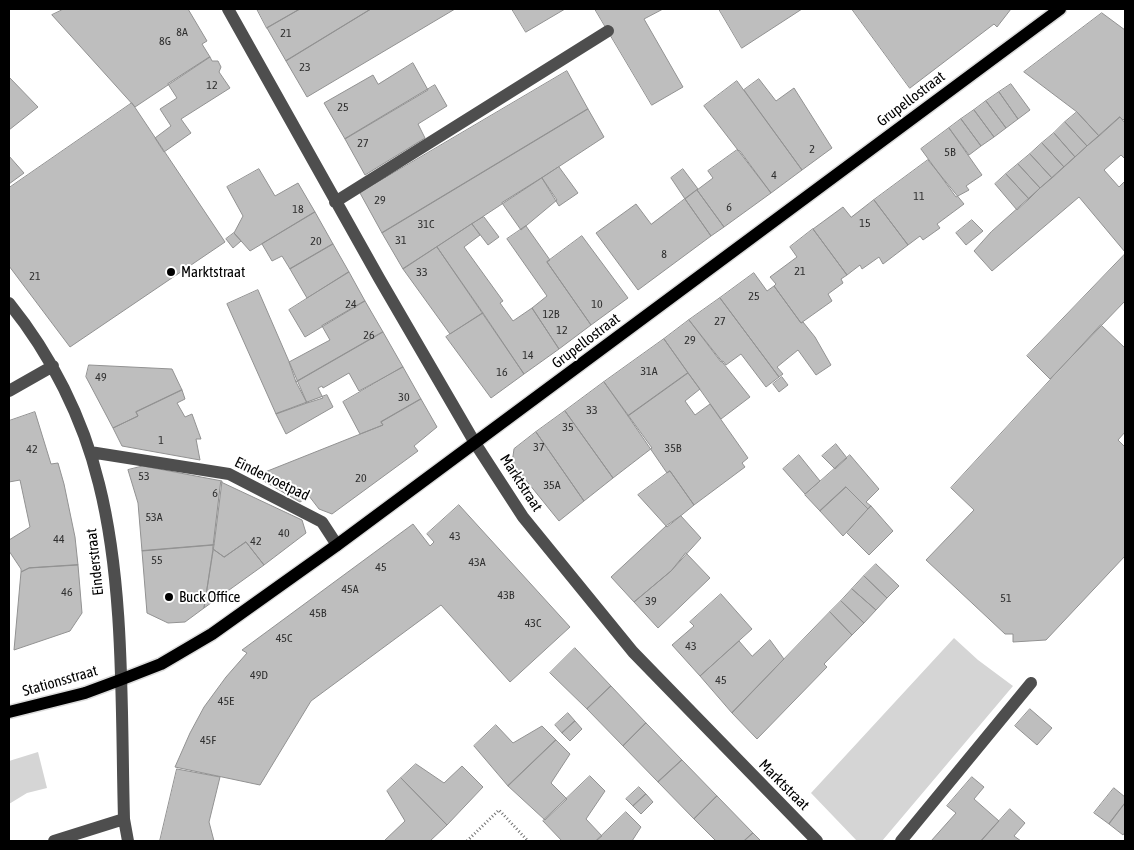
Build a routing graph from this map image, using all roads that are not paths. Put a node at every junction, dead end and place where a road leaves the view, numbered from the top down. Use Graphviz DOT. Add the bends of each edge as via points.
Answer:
graph roads {
  1 [pos="228,9"];
  2 [pos="1060,9"];
  3 [pos="608,31"];
  4 [pos="335,202"];
  5 [pos="9,303"];
  6 [pos="53,366"];
  7 [pos="9,391"];
  8 [pos="475,443"];
  9 [pos="90,452"];
  10 [pos="337,545"];
  11 [pos="120,680"];
  12 [pos="1031,683"];
  13 [pos="9,712"];
  14 [pos="124,819"];
  15 [pos="54,841"];
  16 [pos="128,841"];
  17 [pos="817,841"];
  18 [pos="901,841"];
  1 -- 4 [label="street, Marktstraat"];
  2 -- 8 [label="main road, Grupellostraat"];
  3 -- 4 [label="street"];
  4 -- 8 [label="street, Marktstraat"];
  5 -- 6 [label="street, Einderstraat" via="34,334"];
  6 -- 7 [label="street"];
  6 -- 9 [label="street, Einderstraat"];
  8 -- 10 [label="main road, Grupellostraat"];
  8 -- 17 [label="street, Marktstraat" via="523,517 633,652"];
  9 -- 10 [label="street, Eindervoetpad" via="230,474 322,522"];
  9 -- 11 [label="street, Einderstraat" via="107,521 116,600"];
  10 -- 11 [label="main road, Grupellostraat" via="212,634 161,664"];
  11 -- 13 [label="main road, Stationsstraat" via="85,693"];
  11 -- 14 [label="street, Einderstraat"];
  12 -- 18 [label="street"];
  14 -- 15 [label="street"];
  14 -- 16 [label="street, Einderstraat"];
}
